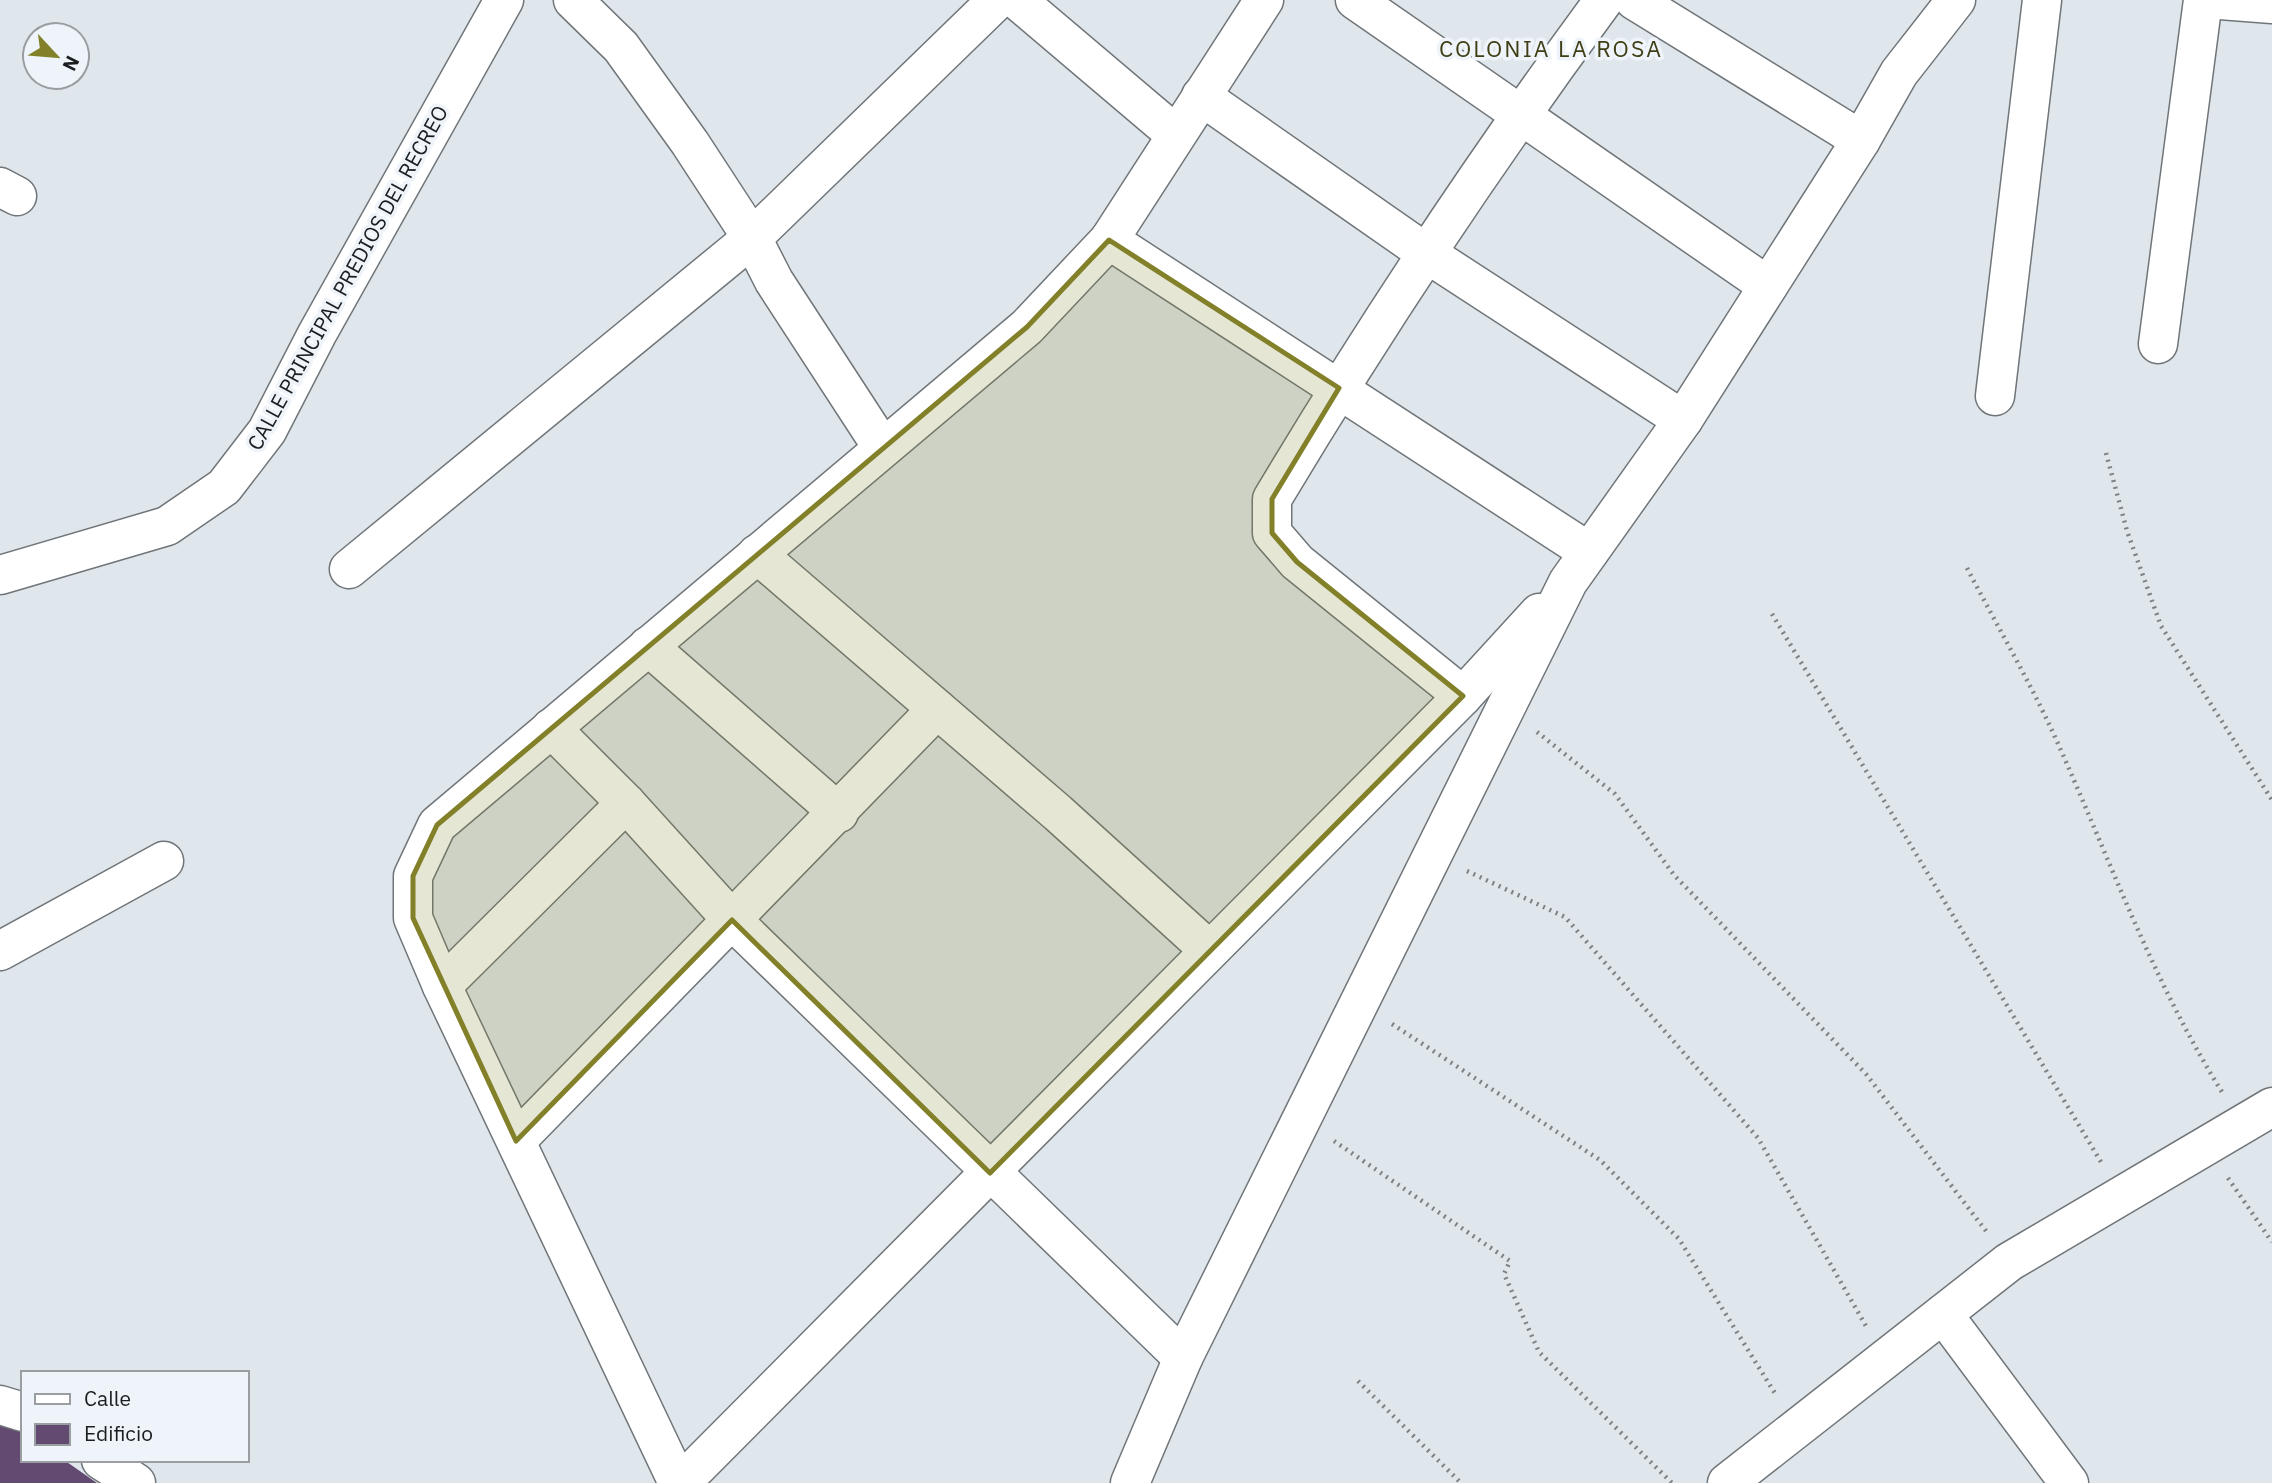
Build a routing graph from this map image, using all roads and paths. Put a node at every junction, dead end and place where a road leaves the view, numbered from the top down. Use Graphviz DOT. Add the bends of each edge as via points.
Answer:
graph roads {
  1 [pos="504,0"];
  2 [pos="573,0"];
  3 [pos="997,0"];
  4 [pos="1017,0"];
  5 [pos="1264,0"];
  6 [pos="1355,0"];
  7 [pos="1604,0"];
  8 [pos="1634,0"];
  9 [pos="1956,0"];
  10 [pos="2042,0"];
  11 [pos="2203,0"];
  12 [pos="2220,0"];
  13 [pos="2272,4"];
  14 [pos="1201,96"];
  15 [pos="1520,114"];
  16 [pos="1175,134"];
  17 [pos="1861,140"];
  18 [pos="752,238"];
  19 [pos="1109,240"];
  20 [pos="1426,253"];
  21 [pos="1768,286"];
  22 [pos="2158,344"];
  23 [pos="1339,388"];
  24 [pos="1995,396"];
  25 [pos="1683,420"];
  26 [pos="882,447"];
  27 [pos="2106,453"];
  28 [pos="757,554"];
  29 [pos="1578,567"];
  30 [pos="1967,568"];
  31 [pos="349,569"];
  32 [pos="0,575"];
  33 [pos="1772,614"];
  34 [pos="648,646"];
  35 [pos="1463,696"];
  36 [pos="1506,707"];
  37 [pos="937,709"];
  38 [pos="551,728"];
  39 [pos="2272,800"];
  40 [pos="626,803"];
  41 [pos="839,813"];
  42 [pos="1433,855"];
  43 [pos="164,861"];
  44 [pos="732,920"];
  45 [pos="1208,949"];
  46 [pos="0,951"];
  47 [pos="442,986"];
  48 [pos="1359,1002"];
  49 [pos="2257,1116"];
  50 [pos="1302,1118"];
  51 [pos="516,1141"];
  52 [pos="2205,1146"];
  53 [pos="990,1173"];
  54 [pos="2122,1195"];
  55 [pos="2272,1242"];
  56 [pos="2010,1262"];
  57 [pos="1944,1314"];
  58 [pos="1183,1358"];
  59 [pos="1885,1360"];
  60 [pos="1358,1381"];
  61 [pos="0,1405"];
  62 [pos="21,1411"];
  63 [pos="1797,1429"];
  64 [pos="104,1462"];
  65 [pos="136,1483"];
  66 [pos="680,1483"];
  67 [pos="1130,1483"];
  68 [pos="1461,1483"];
  69 [pos="1672,1483"];
  70 [pos="1727,1483"];
  71 [pos="2069,1483"];
  1 -- 32 [label="street, CALLE PRINCIPAL PREDIOS DEL RECREO" via="267,431 224,486 167,526"];
  2 -- 18 [label="street" via="621,47"];
  3 -- 18 [label="street"];
  4 -- 16 [label="street"];
  5 -- 14 [label="street"];
  6 -- 15 [label="street"];
  7 -- 15 [label="street"];
  8 -- 17 [label="street"];
  9 -- 17 [label="street" via="1899,73"];
  10 -- 24 [label="street"];
  11 -- 22 [label="street"];
  12 -- 13 [label="street"];
  14 -- 16 [label="street"];
  14 -- 20 [label="street"];
  15 -- 20 [label="street"];
  15 -- 21 [label="street"];
  16 -- 19 [label="street"];
  17 -- 21 [label="street"];
  18 -- 26 [label="street" via="774,281"];
  18 -- 31 [label="street"];
  19 -- 23 [label="street"];
  19 -- 26 [label="street" via="1027,327"];
  20 -- 23 [label="street"];
  20 -- 25 [label="street"];
  21 -- 25 [label="street"];
  23 -- 29 [label="street"];
  23 -- 35 [label="street" via="1272,499 1272,533 1297,562"];
  25 -- 29 [label="street"];
  26 -- 28 [label="street"];
  27 -- 39 [label="path" via="2127,531 2161,626"];
  28 -- 34 [label="street"];
  28 -- 37 [label="street"];
  29 -- 35 [label="street"];
  29 -- 36 [label="street"];
  30 -- 49 [label="path" via="2054,736 2125,905 2186,1033"];
  33 -- 54 [label="path"];
  34 -- 38 [label="street"];
  34 -- 41 [label="street"];
  35 -- 45 [label="street"];
  36 -- 42 [label="street"];
  36 -- 56 [label="path" via="1615,794 1674,874 1866,1074"];
  37 -- 41 [label="street"];
  37 -- 45 [label="street"];
  38 -- 40 [label="street"];
  38 -- 47 [label="street" via="438,824 413,876 413,918"];
  40 -- 44 [label="street"];
  40 -- 47 [label="street"];
  41 -- 44 [label="street"];
  42 -- 48 [label="street"];
  42 -- 59 [label="path" via="1565,917 1758,1138"];
  43 -- 46 [label="street"];
  44 -- 51 [label="street"];
  44 -- 53 [label="street"];
  45 -- 53 [label="street"];
  47 -- 51 [label="street"];
  48 -- 50 [label="street"];
  48 -- 63 [label="path" via="1600,1160 1679,1240"];
  49 -- 52 [label="street"];
  50 -- 58 [label="street"];
  50 -- 69 [label="path" via="1510,1261 1504,1275 1539,1352"];
  51 -- 66 [label="street"];
  52 -- 54 [label="street"];
  52 -- 55 [label="path"];
  53 -- 58 [label="street"];
  53 -- 66 [label="street"];
  54 -- 56 [label="street"];
  56 -- 57 [label="street"];
  57 -- 59 [label="street"];
  57 -- 71 [label="street"];
  58 -- 67 [label="street"];
  59 -- 63 [label="street"];
  60 -- 68 [label="path"];
  61 -- 62 [label="street"];
  63 -- 70 [label="street"];
  64 -- 65 [label="street"];
}
